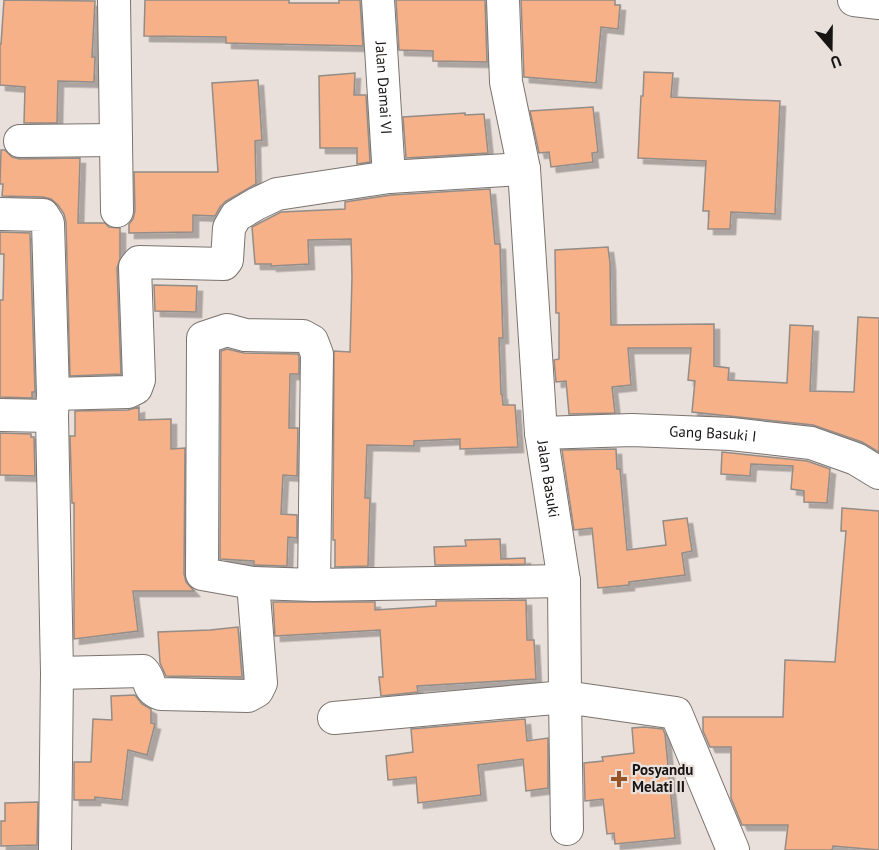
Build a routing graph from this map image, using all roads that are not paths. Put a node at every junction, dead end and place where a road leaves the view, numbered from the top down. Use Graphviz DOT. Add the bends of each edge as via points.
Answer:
graph roads {
  1 [pos="114,0"];
  2 [pos="378,0"];
  3 [pos="503,0"];
  4 [pos="854,0"];
  5 [pos="879,3"];
  6 [pos="116,140"];
  7 [pos="20,141"];
  8 [pos="524,169"];
  9 [pos="389,177"];
  10 [pos="117,211"];
  11 [pos="0,214"];
  12 [pos="53,405"];
  13 [pos="0,415"];
  14 [pos="541,434"];
  15 [pos="879,473"];
  16 [pos="564,581"];
  17 [pos="253,582"];
  18 [pos="315,585"];
  19 [pos="57,673"];
  20 [pos="565,697"];
  21 [pos="334,717"];
  22 [pos="567,829"];
  23 [pos="55,850"];
  24 [pos="733,850"];
  1 -- 6 [label="street"];
  2 -- 9 [label="street, Jalan Damai VI"];
  3 -- 8 [label="street, Jalan Basuki" via="506,82"];
  4 -- 5 [label="street"];
  6 -- 7 [label="street"];
  6 -- 10 [label="street"];
  8 -- 9 [label="street"];
  8 -- 14 [label="street, Jalan Basuki"];
  9 -- 12 [label="street" via="277,194 256,204 236,216 229,228 228,260 224,264 139,262 135,267 139,380 136,388"];
  11 -- 12 [label="street" via="43,215 48,223"];
  12 -- 13 [label="street"];
  12 -- 19 [label="street"];
  14 -- 15 [label="street, Gang Basuki I" via="632,430 799,441 856,459"];
  14 -- 16 [label="street, Jalan Basuki"];
  16 -- 18 [label="street"];
  16 -- 20 [label="street, Jalan Basuki"];
  17 -- 18 [label="street"];
  17 -- 18 [label="street" via="202,574 203,338 227,330 245,335 303,336 312,341 317,354"];
  17 -- 19 [label="street" via="261,683 248,696 161,694 154,692 143,671"];
  19 -- 23 [label="street"];
  20 -- 21 [label="street"];
  20 -- 22 [label="street, Jalan Basuki"];
  20 -- 24 [label="street" via="676,713"];
}
